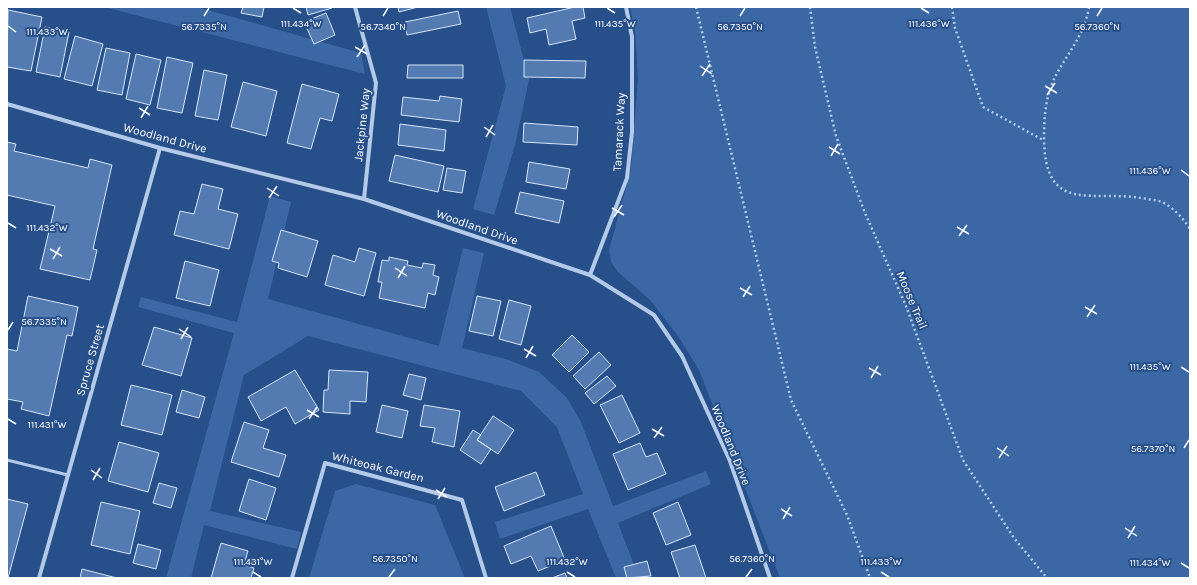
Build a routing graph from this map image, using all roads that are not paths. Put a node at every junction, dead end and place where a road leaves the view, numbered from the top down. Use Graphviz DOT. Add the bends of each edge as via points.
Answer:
graph roads {
  1 [pos="355,7"];
  2 [pos="626,7"];
  3 [pos="7,104"];
  4 [pos="160,148"];
  5 [pos="364,199"];
  6 [pos="590,275"];
  7 [pos="7,460"];
  8 [pos="68,475"];
  9 [pos="38,578"];
  10 [pos="292,578"];
  11 [pos="486,578"];
  12 [pos="770,578"];
  1 -- 5 [label="street, Jackpine Way" via="376,83"];
  2 -- 6 [label="street, Tamarack Way" via="632,37 632,132 627,178"];
  3 -- 4 [label="street, Woodland Drive"];
  4 -- 5 [label="street, Woodland Drive"];
  4 -- 8 [label="street, Spruce Street"];
  5 -- 6 [label="street, Woodland Drive"];
  6 -- 12 [label="street, Woodland Drive" via="654,316 682,356 730,461"];
  7 -- 8 [label="lane"];
  8 -- 9 [label="street, Spruce Street"];
  10 -- 11 [label="street, Whiteoak Garden" via="325,463 462,500"];
}
